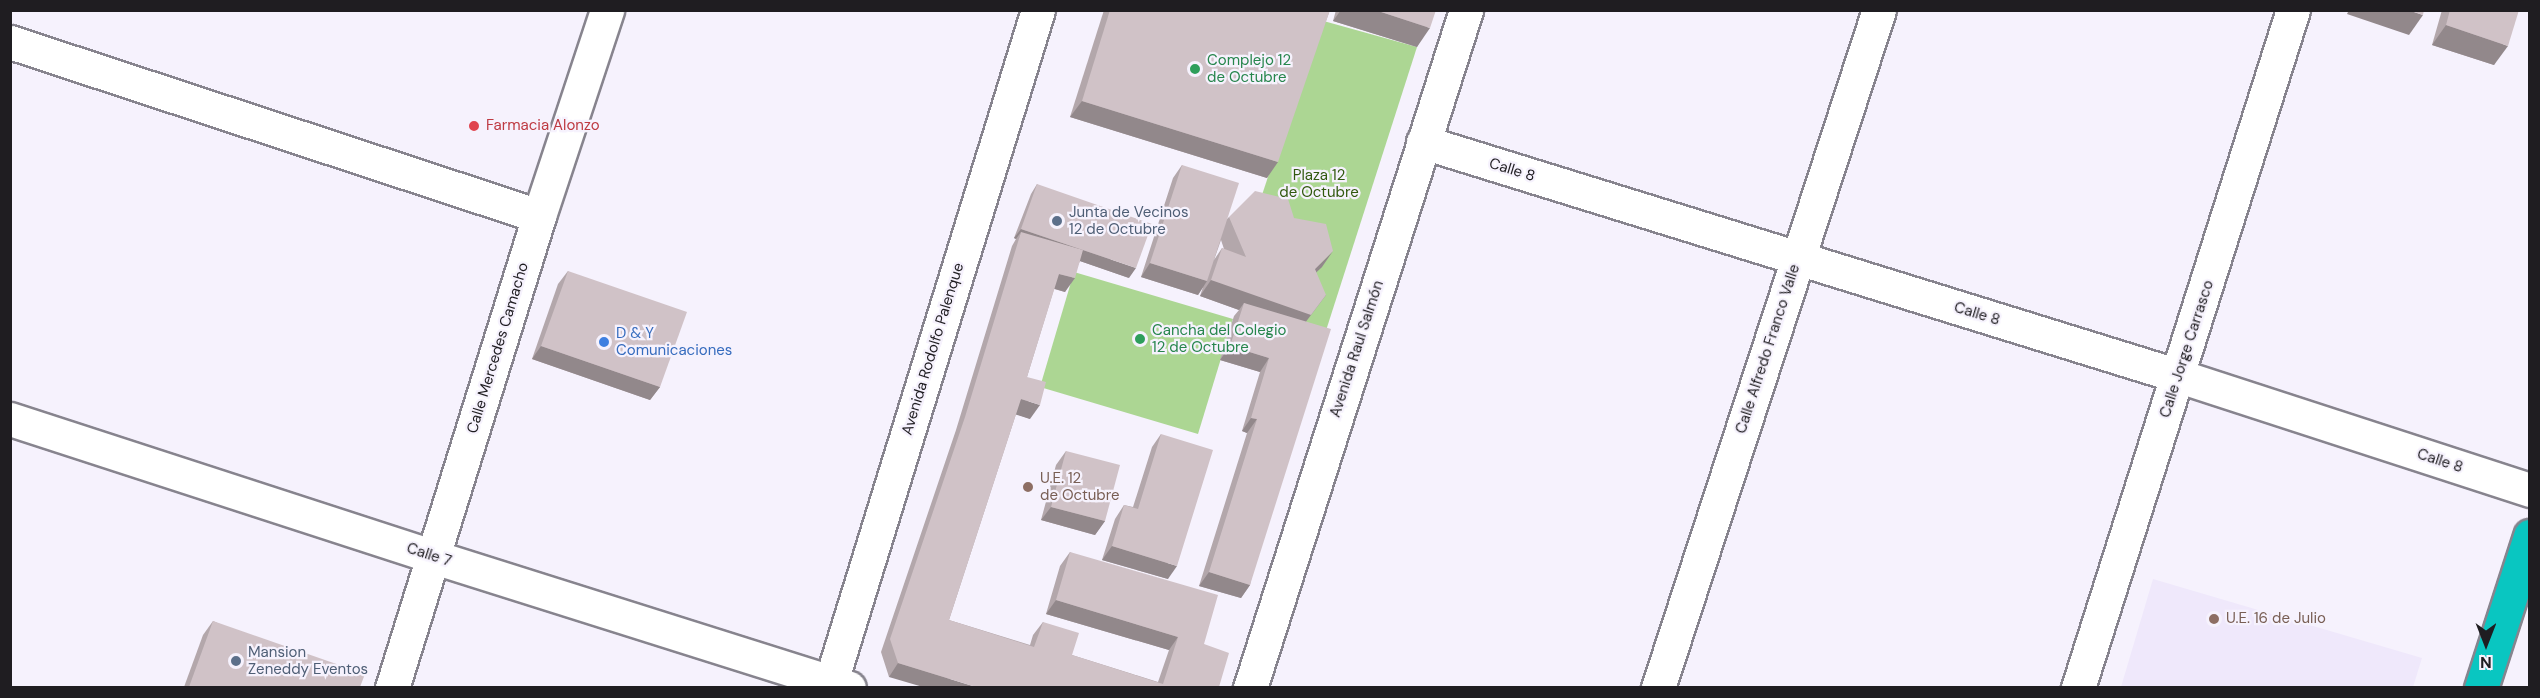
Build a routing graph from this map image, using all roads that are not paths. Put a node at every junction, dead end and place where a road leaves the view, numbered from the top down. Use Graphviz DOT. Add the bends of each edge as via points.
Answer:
graph roads {
  1 [pos="608,10"];
  2 [pos="1466,10"];
  3 [pos="1879,10"];
  4 [pos="2293,10"];
  5 [pos="1031,12"];
  6 [pos="10,42"];
  7 [pos="1422,142"];
  8 [pos="539,216"];
  9 [pos="1797,259"];
  10 [pos="2179,376"];
  11 [pos="10,419"];
  12 [pos="2529,490"];
  13 [pos="2529,536"];
  14 [pos="434,557"];
  15 [pos="836,686"];
  16 [pos="392,687"];
  17 [pos="1250,687"];
  18 [pos="1658,687"];
  19 [pos="2078,687"];
  20 [pos="2481,687"];
  1 -- 8 [label="street, Calle Mercedes Camacho"];
  2 -- 7 [label="street, Avenida Raul Salmón"];
  3 -- 9 [label="street, Calle Alfredo Franco Valle"];
  4 -- 10 [label="street, Calle Jorge Carrasco"];
  5 -- 15 [label="street, Avenida Rodolfo Palenque"];
  6 -- 8 [label="street"];
  7 -- 9 [label="street, Calle 8"];
  7 -- 17 [label="street, Avenida Raul Salmón"];
  8 -- 14 [label="street, Calle Mercedes Camacho"];
  9 -- 10 [label="street, Calle 8"];
  9 -- 18 [label="street, Calle Alfredo Franco Valle"];
  10 -- 12 [label="street, Calle 8"];
  10 -- 19 [label="street, Calle Jorge Carrasco"];
  11 -- 14 [label="street, Calle 7"];
  13 -- 20 [label="highway"];
  14 -- 15 [label="street, Calle 7"];
  14 -- 16 [label="street, Calle Mercedes Camacho"];
}
